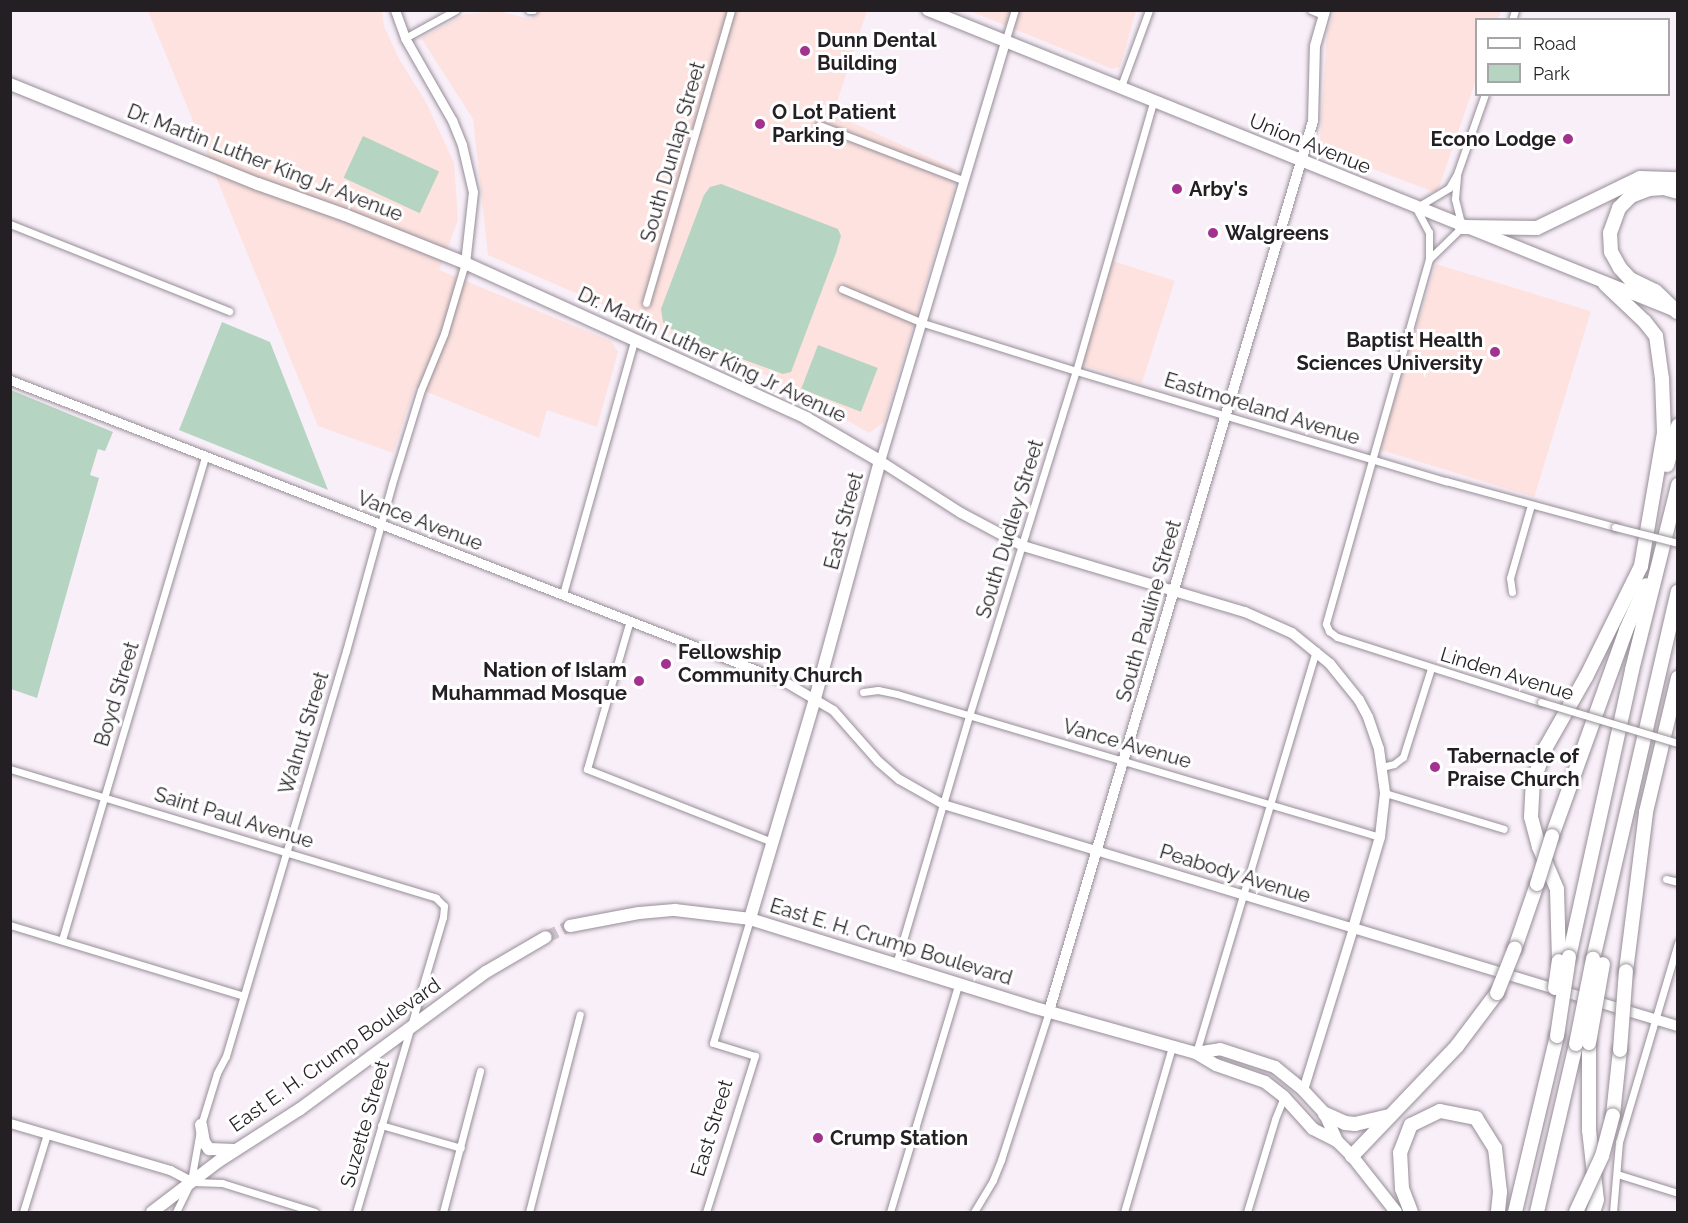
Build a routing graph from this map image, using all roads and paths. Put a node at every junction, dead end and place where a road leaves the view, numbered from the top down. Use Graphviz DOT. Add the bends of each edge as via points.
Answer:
graph roads {
  1 [pos="394,10"];
  2 [pos="456,10"];
  3 [pos="731,10"];
  4 [pos="928,10"];
  5 [pos="1015,10"];
  6 [pos="1149,10"];
  7 [pos="1311,10"];
  8 [pos="1324,13"];
  9 [pos="405,38"];
  10 [pos="1005,43"];
  11 [pos="10,84"];
  12 [pos="1120,90"];
  13 [pos="1484,96"];
  14 [pos="1153,103"];
  15 [pos="819,125"];
  16 [pos="1301,162"];
  17 [pos="1457,174"];
  18 [pos="1677,179"];
  19 [pos="962,180"];
  20 [pos="1677,192"];
  21 [pos="1416,208"];
  22 [pos="10,224"];
  23 [pos="1462,227"];
  24 [pos="1429,259"];
  25 [pos="465,262"];
  26 [pos="1605,284"];
  27 [pos="842,289"];
  28 [pos="646,303"];
  29 [pos="229,311"];
  30 [pos="1677,312"];
  31 [pos="920,322"];
  32 [pos="635,338"];
  33 [pos="1076,371"];
  34 [pos="10,380"];
  35 [pos="1226,414"];
  36 [pos="1677,426"];
  37 [pos="205,457"];
  38 [pos="1371,459"];
  39 [pos="880,461"];
  40 [pos="1677,485"];
  41 [pos="1531,505"];
  42 [pos="1652,514"];
  43 [pos="381,524"];
  44 [pos="1677,543"];
  45 [pos="1023,546"];
  46 [pos="1657,562"];
  47 [pos="1174,591"];
  48 [pos="1512,592"];
  49 [pos="1677,592"];
  50 [pos="563,594"];
  51 [pos="630,620"];
  52 [pos="1316,651"];
  53 [pos="1431,668"];
  54 [pos="1677,681"];
  55 [pos="863,692"];
  56 [pos="815,699"];
  57 [pos="969,716"];
  58 [pos="1677,743"];
  59 [pos="1123,763"];
  60 [pos="1382,767"];
  61 [pos="10,768"];
  62 [pos="1385,794"];
  63 [pos="104,796"];
  64 [pos="943,804"];
  65 [pos="1270,804"];
  66 [pos="1504,829"];
  67 [pos="1380,837"];
  68 [pos="772,842"];
  69 [pos="285,851"];
  70 [pos="1097,851"];
  71 [pos="1666,879"];
  72 [pos="1677,882"];
  73 [pos="1243,894"];
  74 [pos="444,906"];
  75 [pos="750,919"];
  76 [pos="10,925"];
  77 [pos="570,926"];
  78 [pos="1353,928"];
  79 [pos="546,937"];
  80 [pos="62,940"];
  81 [pos="1677,943"];
  82 [pos="1564,959"];
  83 [pos="896,964"];
  84 [pos="958,985"];
  85 [pos="243,996"];
  86 [pos="1048,1011"];
  87 [pos="580,1014"];
  88 [pos="1656,1019"];
  89 [pos="411,1026"];
  90 [pos="1677,1026"];
  91 [pos="1582,1044"];
  92 [pos="1172,1047"];
  93 [pos="1196,1053"];
  94 [pos="480,1071"];
  95 [pos="1303,1090"];
  96 [pos="1284,1098"];
  97 [pos="1325,1114"];
  98 [pos="1394,1114"];
  99 [pos="10,1123"];
  100 [pos="201,1125"];
  101 [pos="381,1125"];
  102 [pos="47,1134"];
  103 [pos="1337,1141"];
  104 [pos="461,1148"];
  105 [pos="235,1150"];
  106 [pos="1352,1156"];
  107 [pos="1617,1174"];
  108 [pos="191,1181"];
  109 [pos="1677,1193"];
  110 [pos="1595,1208"];
  111 [pos="23,1212"];
  112 [pos="152,1212"];
  113 [pos="176,1212"];
  114 [pos="315,1212"];
  115 [pos="356,1212"];
  116 [pos="443,1212"];
  117 [pos="529,1212"];
  118 [pos="706,1212"];
  119 [pos="890,1212"];
  120 [pos="974,1212"];
  121 [pos="1124,1212"];
  122 [pos="1247,1212"];
  123 [pos="1396,1212"];
  124 [pos="1411,1212"];
  125 [pos="1498,1212"];
  126 [pos="1515,1212"];
  127 [pos="1538,1212"];
  128 [pos="1576,1212"];
  129 [pos="1613,1212"];
  1 -- 9 [label="street"];
  2 -- 9 [label="street"];
  3 -- 28 [label="street, South Dunlap Street"];
  4 -- 10 [label="main road, Union Avenue"];
  5 -- 10 [label="street, East Street"];
  6 -- 12 [label="street"];
  7 -- 8 [label="street"];
  8 -- 16 [label="main road, South Pauline Street" via="1315,46 1313,121"];
  9 -- 25 [label="street" via="462,145 473,192"];
  10 -- 12 [label="main road, Union Avenue"];
  10 -- 19 [label="street, East Street"];
  11 -- 25 [label="main road, Dr. Martin Luther King Jr Avenue"];
  12 -- 14 [label="main road, Union Avenue"];
  13 -- 17 [label="street"];
  14 -- 16 [label="main road, Union Avenue"];
  14 -- 33 [label="street, South Dudley Street"];
  15 -- 19 [label="street"];
  16 -- 21 [label="main road, Union Avenue"];
  16 -- 35 [label="main road, South Pauline Street"];
  17 -- 21 [label="street" via="1449,188"];
  17 -- 23 [label="street" via="1455,199"];
  18 -- 23 [label="highway" via="1634,181 1537,228"];
  19 -- 31 [label="street, East Street"];
  20 -- 30 [label="highway" via="1649,189 1631,196 1619,208 1610,233 1611,252 1620,268 1630,279 1655,291"];
  21 -- 23 [label="main road, Union Avenue"];
  21 -- 24 [label="street" via="1429,232"];
  22 -- 29 [label="street"];
  23 -- 24 [label="street"];
  23 -- 26 [label="main road, Union Avenue"];
  24 -- 38 [label="street"];
  25 -- 32 [label="main road, Dr. Martin Luther King Jr Avenue"];
  25 -- 43 [label="street, Walnut Street"];
  26 -- 30 [label="main road, Union Avenue"];
  26 -- 42 [label="highway" via="1652,329 1658,344 1664,433"];
  27 -- 31 [label="street, Eastmoreland Avenue"];
  31 -- 33 [label="street, Eastmoreland Avenue"];
  31 -- 39 [label="street, East Street"];
  32 -- 39 [label="main road, Dr. Martin Luther King Jr Avenue" via="806,418"];
  32 -- 50 [label="street"];
  33 -- 35 [label="street, Eastmoreland Avenue"];
  33 -- 45 [label="street, South Dudley Street"];
  34 -- 37 [label="street, Vance Avenue"];
  35 -- 38 [label="street, Eastmoreland Avenue"];
  35 -- 47 [label="main road, South Pauline Street"];
  36 -- 42 [label="highway"];
  37 -- 43 [label="street, Vance Avenue"];
  37 -- 63 [label="street, Boyd Street"];
  38 -- 41 [label="street, Eastmoreland Avenue"];
  38 -- 53 [label="street, Linden Avenue" via="1327,620 1329,631"];
  39 -- 45 [label="main road, Dr. Martin Luther King Jr Avenue" via="961,513"];
  39 -- 56 [label="main road, East Street"];
  40 -- 46 [label="highway"];
  41 -- 44 [label="street, Eastmoreland Avenue, bridge"];
  41 -- 48 [label="street" via="1510,578"];
  42 -- 82 [label="highway" via="1641,566 1546,747 1533,782 1531,817 1557,889"];
  43 -- 50 [label="street, Vance Avenue"];
  43 -- 69 [label="street, Walnut Street"];
  45 -- 47 [label="main road, Dr. Martin Luther King Jr Avenue"];
  45 -- 57 [label="street, South Dudley Street"];
  46 -- 82 [label="highway"];
  46 -- 98 [label="highway, bridge" via="1632,614 1497,993 1457,1046"];
  47 -- 52 [label="main road, Dr. Martin Luther King Jr Avenue" via="1254,615 1292,633"];
  47 -- 59 [label="main road, South Pauline Street"];
  49 -- 91 [label="highway, bridge" via="1615,867"];
  50 -- 51 [label="street, Vance Avenue"];
  51 -- 56 [label="street, Vance Avenue" via="782,680"];
  51 -- 68 [label="street" via="587,769"];
  52 -- 60 [label="main road, Dr. Martin Luther King Jr Avenue" via="1359,700 1374,732"];
  52 -- 65 [label="street"];
  53 -- 58 [label="street, Linden Avenue, bridge"];
  53 -- 60 [label="street" via="1406,750 1399,761"];
  54 -- 128 [label="highway, bridge" via="1646,812 1613,1115 1602,1156"];
  55 -- 57 [label="street, Vance Avenue" via="887,691"];
  56 -- 64 [label="street, Peabody Avenue" via="833,710 899,779"];
  56 -- 68 [label="main road, East Street"];
  57 -- 59 [label="street, Vance Avenue"];
  57 -- 64 [label="street, South Dudley Street"];
  59 -- 65 [label="street, Vance Avenue"];
  59 -- 70 [label="main road, South Pauline Street"];
  60 -- 62 [label="main road, Dr. Martin Luther King Jr Avenue"];
  61 -- 63 [label="street, Saint Paul Avenue"];
  62 -- 66 [label="street"];
  62 -- 67 [label="main road, Dr. Martin Luther King Jr Avenue"];
  63 -- 69 [label="street, Saint Paul Avenue"];
  63 -- 80 [label="street, Boyd Street"];
  64 -- 70 [label="street, Peabody Avenue"];
  64 -- 83 [label="street, South Dudley Street"];
  65 -- 67 [label="street, Vance Avenue"];
  65 -- 73 [label="street"];
  67 -- 78 [label="main road, Dr. Martin Luther King Jr Avenue"];
  68 -- 75 [label="main road, East Street"];
  69 -- 74 [label="street, Saint Paul Avenue" via="436,898"];
  69 -- 85 [label="street, Walnut Street"];
  70 -- 73 [label="street, Peabody Avenue"];
  70 -- 86 [label="main road, South Pauline Street"];
  71 -- 72 [label="street"];
  73 -- 78 [label="street, Peabody Avenue"];
  73 -- 93 [label="street"];
  74 -- 89 [label="street, Suzette Street"];
  75 -- 77 [label="main road, East E. H. Crump Boulevard" via="675,910"];
  75 -- 83 [label="main road, East E. H. Crump Boulevard"];
  75 -- 118 [label="street, East Street" via="713,1043 755,1056"];
  76 -- 80 [label="street"];
  78 -- 88 [label="main road, Peabody Avenue"];
  78 -- 95 [label="street, Dr. Martin Luther King Jr Avenue"];
  79 -- 89 [label="main road, East E. H. Crump Boulevard" via="486,972"];
  80 -- 85 [label="street"];
  81 -- 88 [label="street"];
  82 -- 126 [label="highway, bridge" via="1537,1120"];
  83 -- 84 [label="main road, East E. H. Crump Boulevard"];
  84 -- 86 [label="main road, East E. H. Crump Boulevard"];
  84 -- 119 [label="street"];
  85 -- 100 [label="street, Walnut Street"];
  86 -- 92 [label="main road, East E. H. Crump Boulevard"];
  86 -- 120 [label="street, South Pauline Street" via="1001,1160"];
  87 -- 117 [label="street"];
  88 -- 90 [label="main road, Peabody Avenue"];
  88 -- 107 [label="street" via="1618,1142"];
  89 -- 101 [label="street, Suzette Street"];
  89 -- 105 [label="main road, East E. H. Crump Boulevard" via="300,1109"];
  91 -- 110 [label="highway"];
  91 -- 127 [label="highway"];
  92 -- 93 [label="main road, East E. H. Crump Boulevard"];
  92 -- 121 [label="street"];
  93 -- 95 [label="main road, East E. H. Crump Boulevard" via="1220,1049 1257,1059 1275,1067"];
  93 -- 96 [label="main road, East E. H. Crump Boulevard" via="1216,1065 1265,1082"];
  94 -- 104 [label="street"];
  95 -- 97 [label="main road, East E. H. Crump Boulevard"];
  96 -- 103 [label="main road, East E. H. Crump Boulevard" via="1313,1129"];
  96 -- 122 [label="street"];
  97 -- 98 [label="highway" via="1355,1124"];
  97 -- 103 [label="main road, East E. H. Crump Boulevard"];
  98 -- 106 [label="highway"];
  99 -- 102 [label="street"];
  100 -- 105 [label="main road" via="209,1149"];
  100 -- 108 [label="street, Walnut Street"];
  101 -- 104 [label="street"];
  101 -- 115 [label="street, Suzette Street"];
  102 -- 108 [label="street" via="170,1170"];
  102 -- 111 [label="street"];
  103 -- 106 [label="main road"];
  104 -- 116 [label="street"];
  105 -- 108 [label="main road, East E. H. Crump Boulevard"];
  106 -- 123 [label="main road"];
  107 -- 109 [label="street"];
  107 -- 129 [label="street"];
  108 -- 112 [label="main road, East E. H. Crump Boulevard"];
  108 -- 113 [label="street, Walnut Street"];
  108 -- 114 [label="street" via="222,1183"];
  124 -- 125 [label="highway" via="1402,1189 1400,1154 1411,1125 1440,1111 1476,1118 1495,1148"];
}
